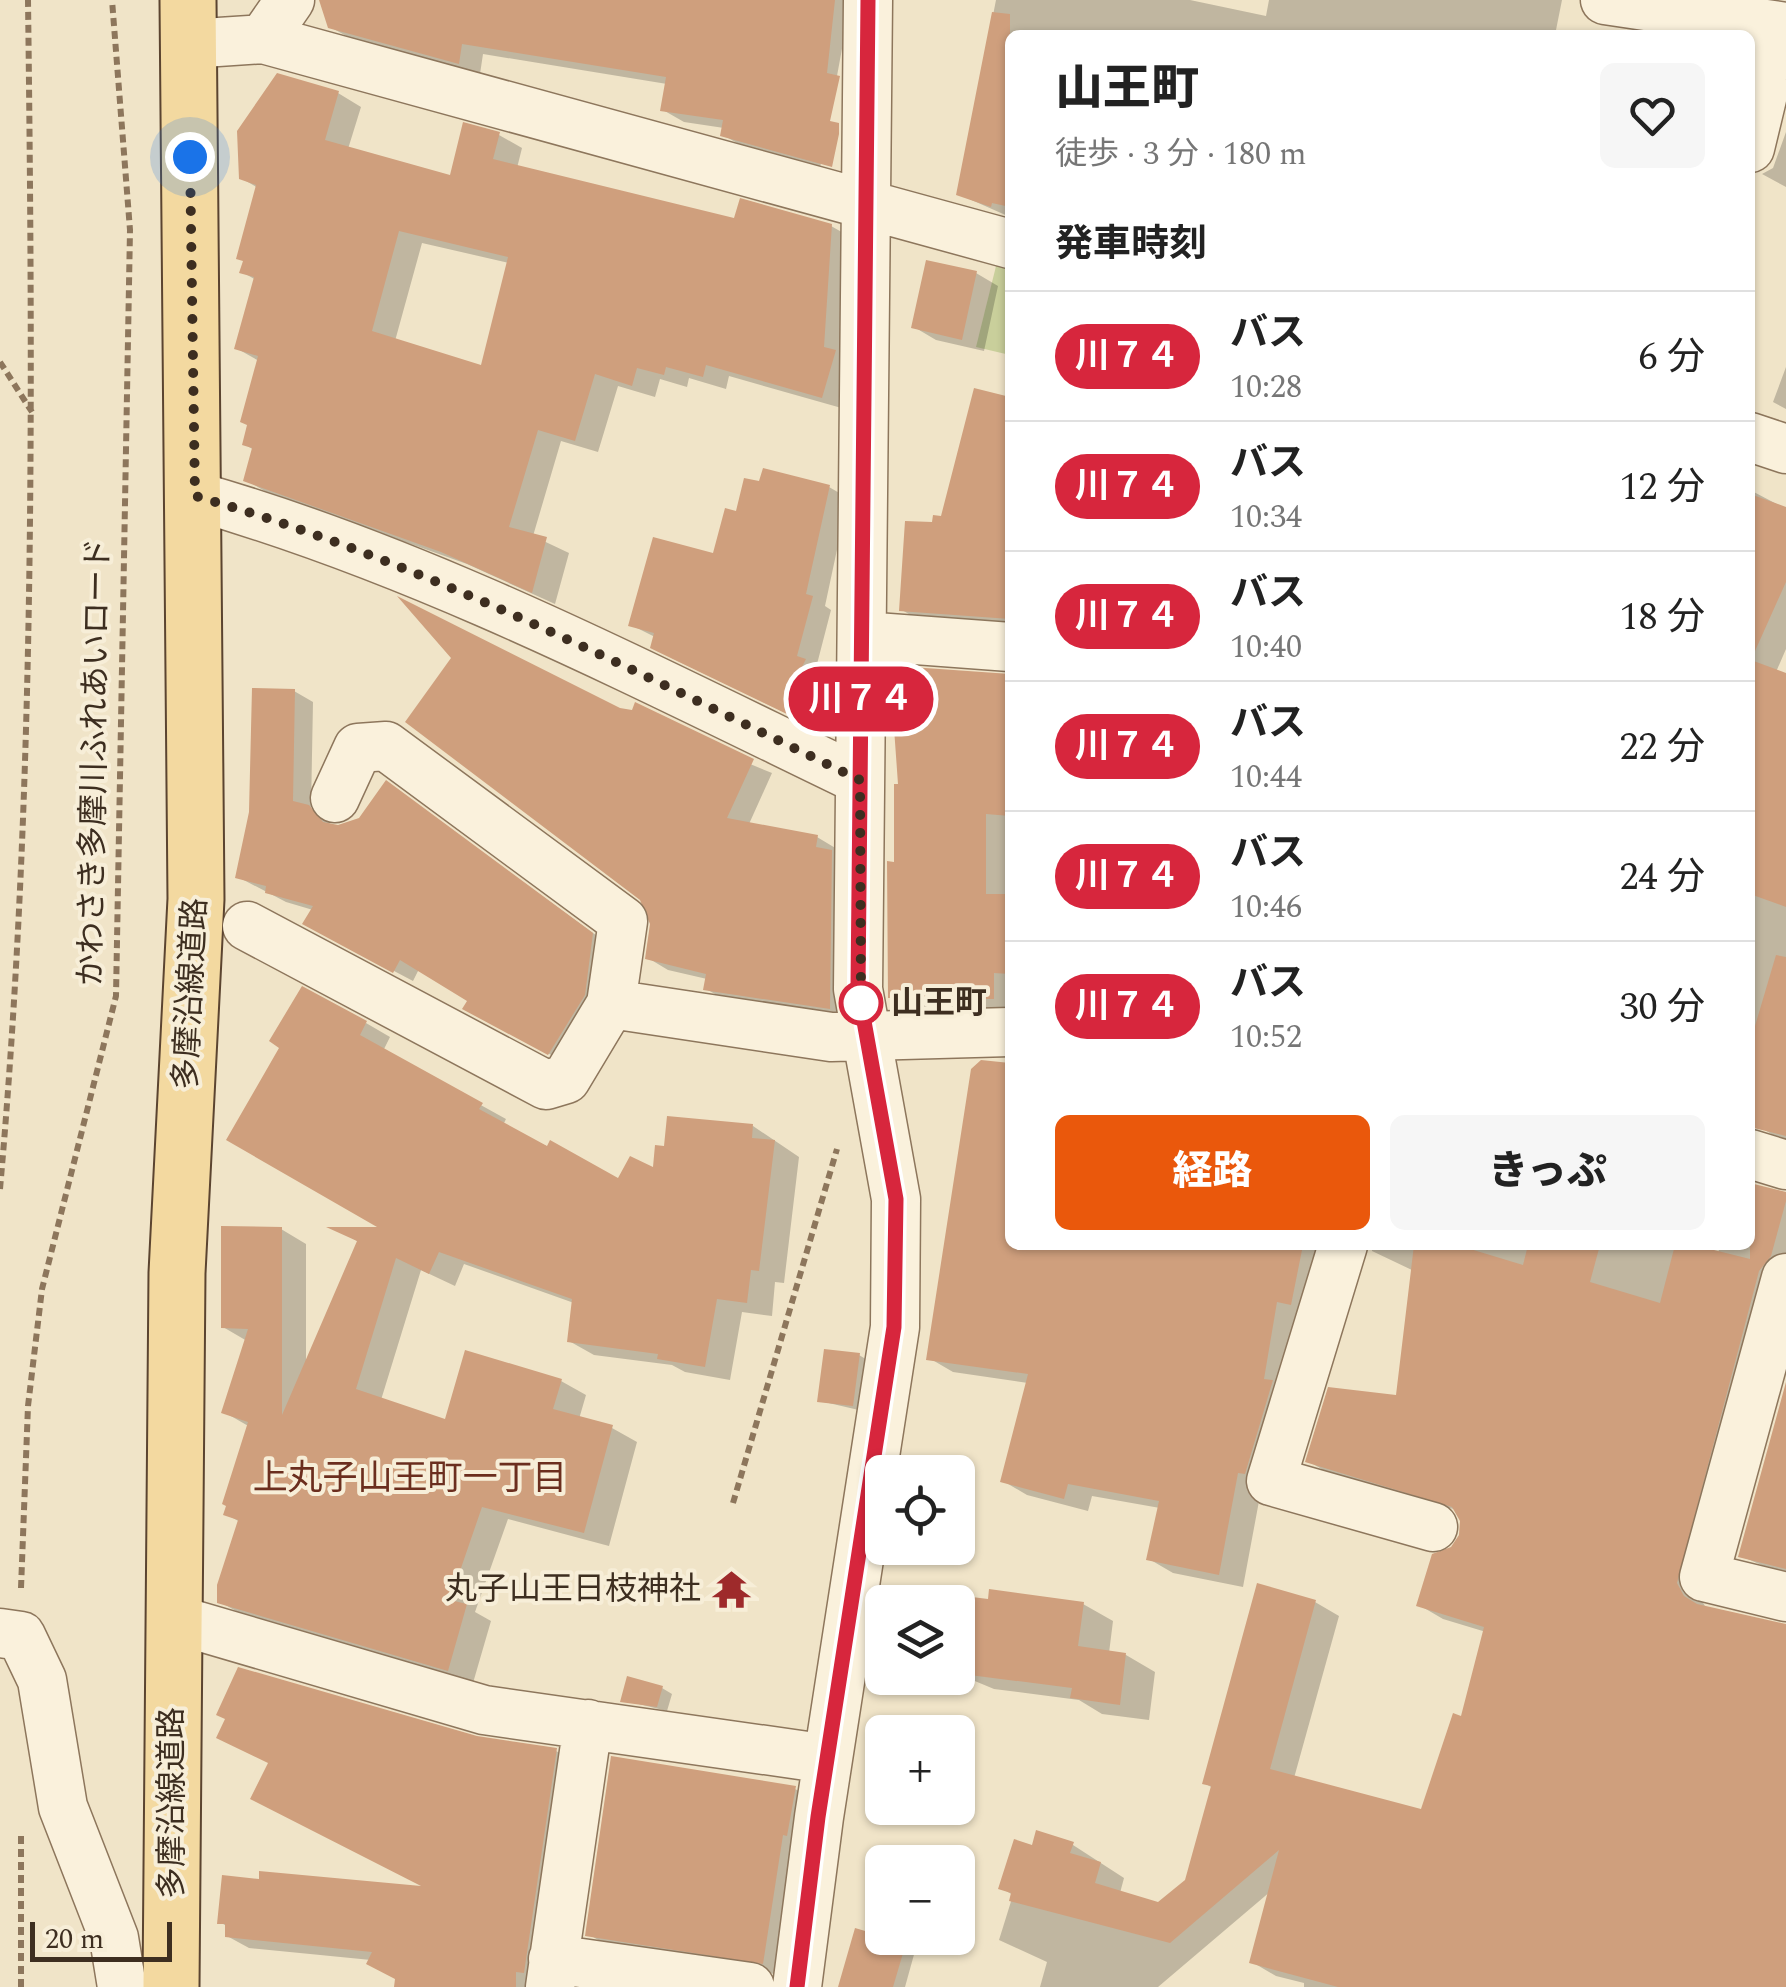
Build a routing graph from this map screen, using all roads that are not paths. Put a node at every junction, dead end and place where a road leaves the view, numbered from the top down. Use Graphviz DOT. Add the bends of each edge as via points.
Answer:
graph roads {
  1 [pos="290,0"];
  2 [pos="868,0"];
  3 [pos="1604,0"];
  4 [pos="188,22"];
  5 [pos="1786,27"];
  6 [pos="263,39"];
  7 [pos="1786,50"];
  8 [pos="1755,128"];
  9 [pos="866,208"];
  10 [pos="1005,243"];
  11 [pos="1755,439"];
  12 [pos="1786,449"];
  13 [pos="195,496"];
  14 [pos="862,636"];
  15 [pos="1005,646"];
  16 [pos="860,780"];
  17 [pos="336,798"];
  18 [pos="246,926"];
  19 [pos="611,1004"];
  20 [pos="1005,1032"];
  21 [pos="870,1037"];
  22 [pos="1755,1156"];
  23 [pos="1786,1165"];
  24 [pos="1341,1250"];
  25 [pos="1786,1278"];
  26 [pos="1433,1527"];
  27 [pos="1786,1597"];
  28 [pos="174,1619"];
  29 [pos="11,1635"];
  30 [pos="588,1724"];
  31 [pos="828,1759"];
  32 [pos="552,1973"];
  33 [pos="122,1987"];
  34 [pos="171,1987"];
  35 [pos="750,1987"];
  36 [pos="797,1987"];
  1 -- 6 [label="street"];
  2 -- 9 [label="street"];
  3 -- 5 [label="street"];
  4 -- 6 [label="street"];
  4 -- 13 [label="main road, 多摩沿線道路"];
  6 -- 9 [label="street"];
  7 -- 8 [label="street" via="1772,61"];
  9 -- 10 [label="street"];
  9 -- 14 [label="street"];
  11 -- 12 [label="street"];
  13 -- 16 [label="street" via="334,539"];
  13 -- 28 [label="main road, 多摩沿線道路" via="196,899 177,1273"];
  14 -- 15 [label="street"];
  14 -- 16 [label="street"];
  16 -- 21 [label="street" via="858,988"];
  17 -- 19 [label="street" via="358,748 386,746 607,910 623,922"];
  18 -- 19 [label="street" via="546,1084 566,1080"];
  19 -- 21 [label="street"];
  20 -- 21 [label="street"];
  21 -- 31 [label="street" via="896,1199 894,1327"];
  22 -- 23 [label="street"];
  24 -- 26 [label="street" via="1271,1481"];
  25 -- 27 [label="street" via="1704,1577"];
  28 -- 30 [label="street" via="484,1710"];
  28 -- 34 [label="main road, 多摩沿線道路"];
  29 -- 33 [label="street" via="42,1680 63,1807 114,1938"];
  30 -- 31 [label="street"];
  30 -- 32 [label="street"];
  31 -- 36 [label="street"];
  32 -- 35 [label="street"];
}
